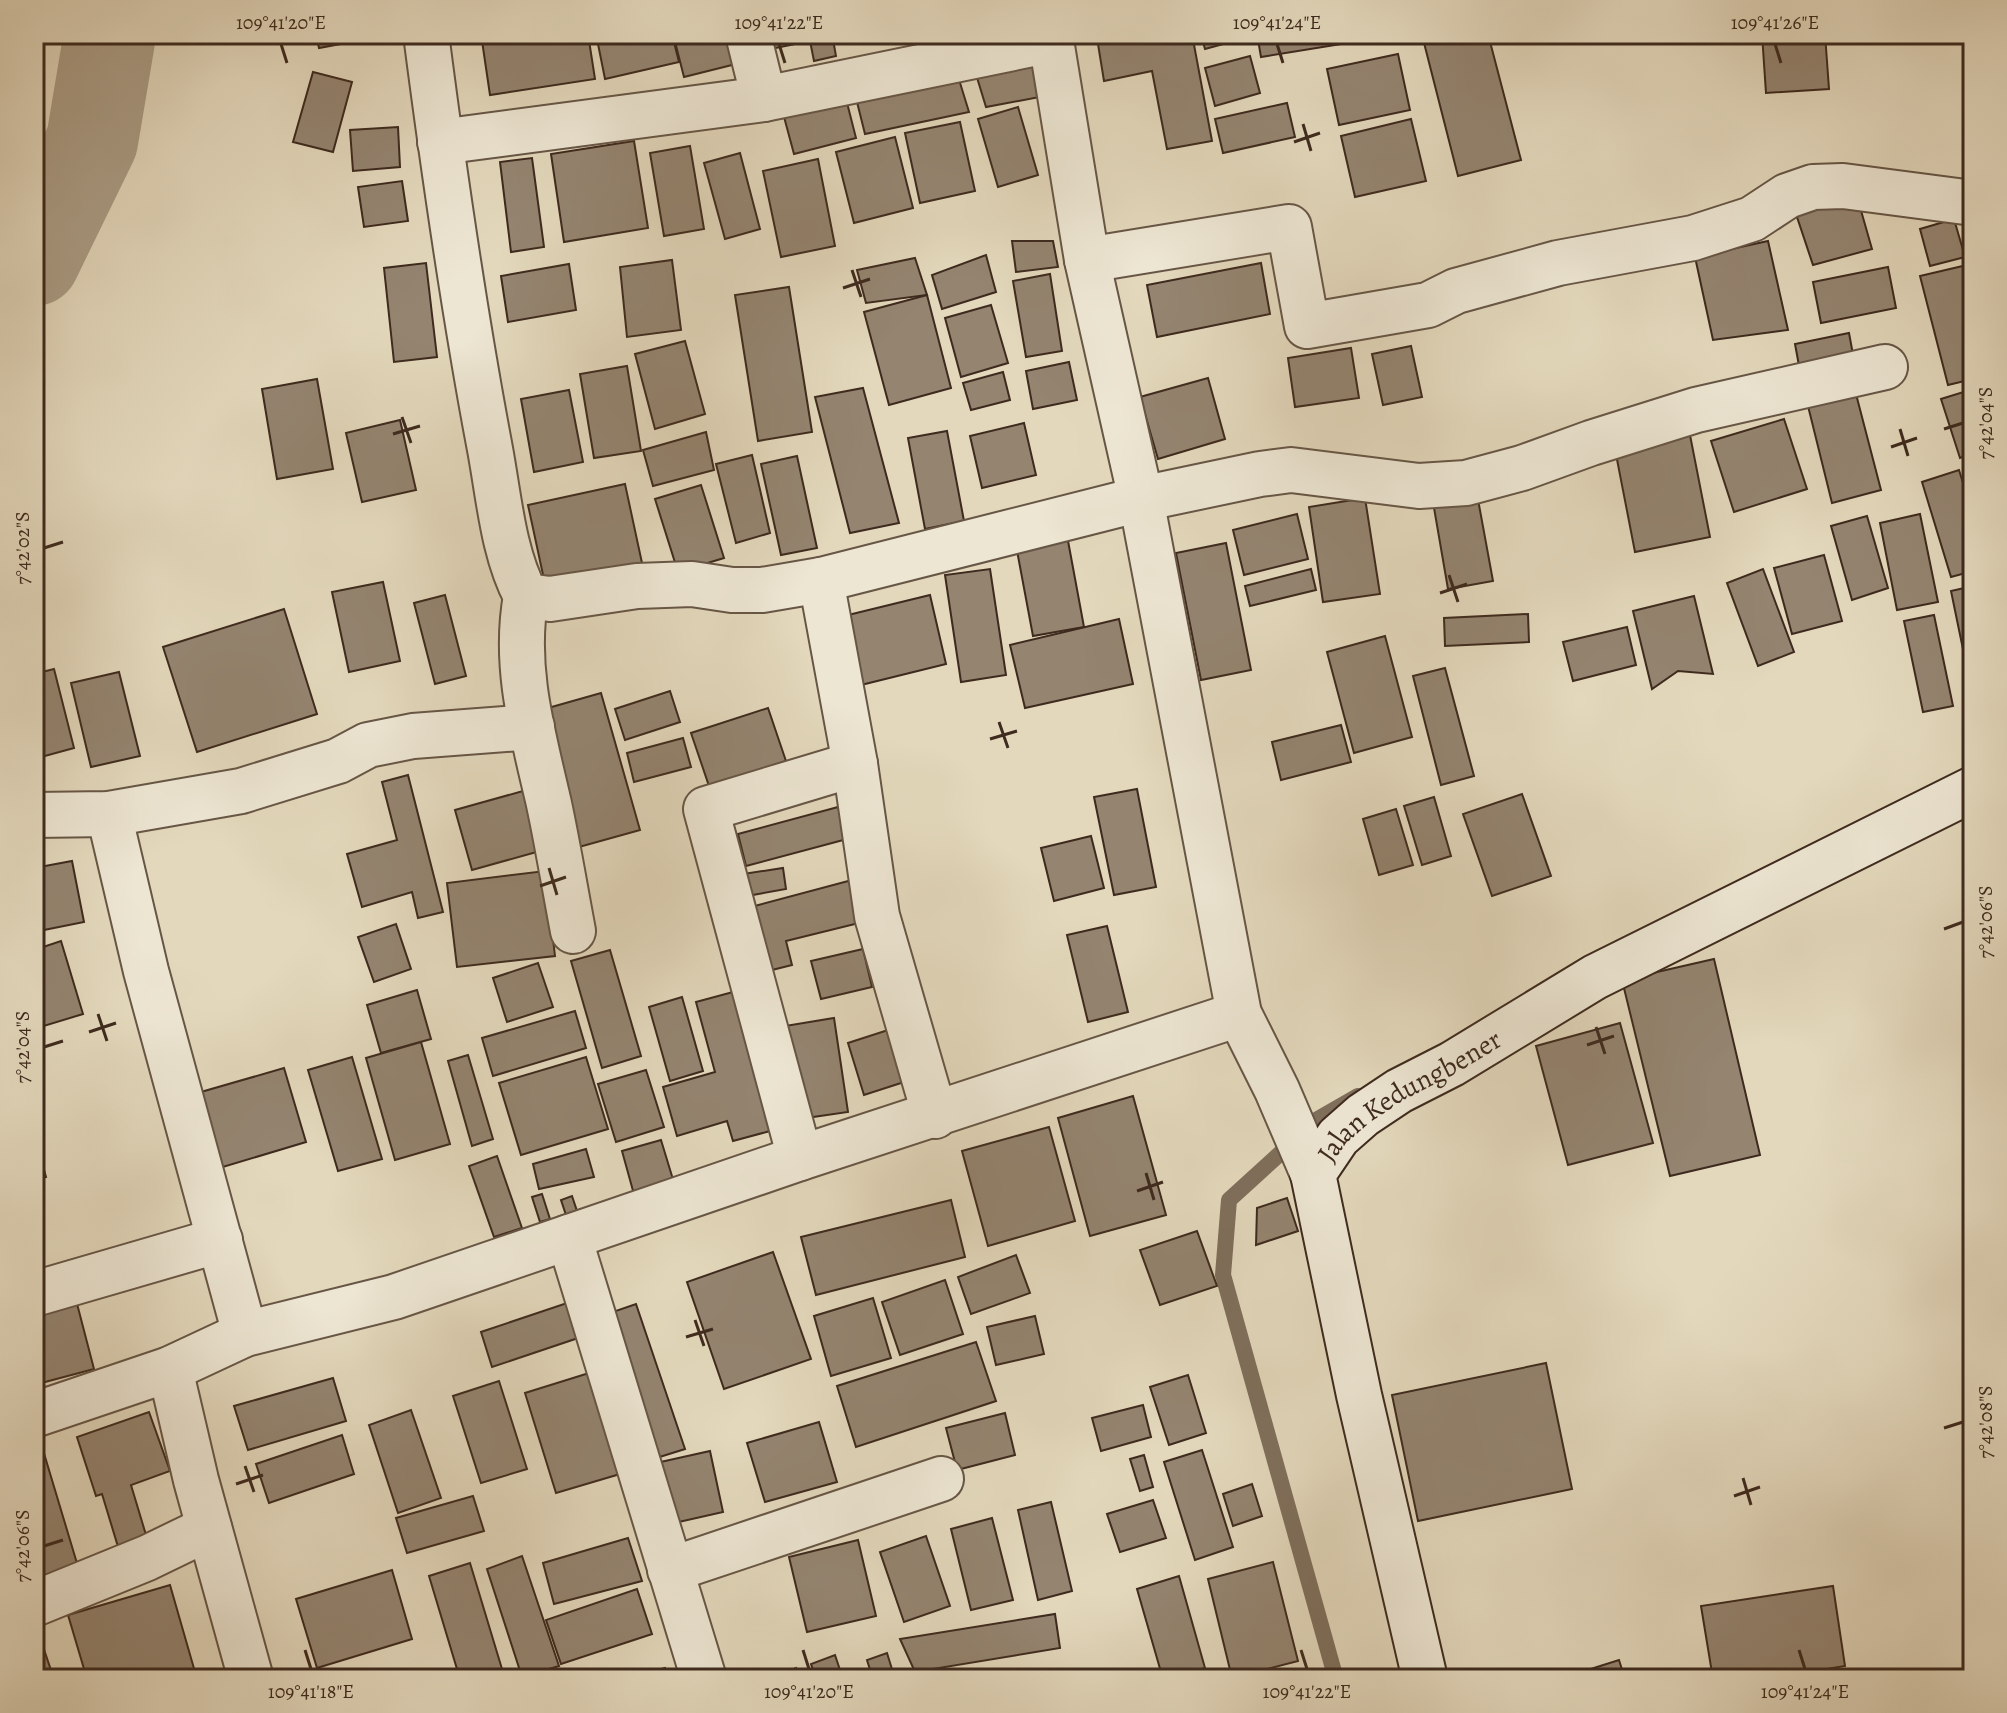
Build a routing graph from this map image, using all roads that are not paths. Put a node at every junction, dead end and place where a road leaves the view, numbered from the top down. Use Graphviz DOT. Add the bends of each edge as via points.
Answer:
graph roads {
  1 [pos="426,34"];
  2 [pos="748,34"];
  3 [pos="1051,37"];
  4 [pos="764,99"];
  5 [pos="440,142"];
  6 [pos="1973,203"];
  7 [pos="1087,260"];
  8 [pos="1885,367"];
  9 [pos="1141,499"];
  10 [pos="821,580"];
  11 [pos="526,596"];
  12 [pos="532,727"];
  13 [pos="855,764"];
  14 [pos="1973,789"];
  15 [pos="109,814"];
  16 [pos="34,815"];
  17 [pos="573,931"];
  18 [pos="1239,1014"];
  19 [pos="935,1116"];
  20 [pos="800,1158"];
  21 [pos="1310,1164"];
  22 [pos="569,1237"];
  23 [pos="220,1240"];
  24 [pos="34,1294"];
  25 [pos="245,1334"];
  26 [pos="170,1369"];
  27 [pos="34,1415"];
  28 [pos="941,1479"];
  29 [pos="209,1528"];
  30 [pos="670,1570"];
  31 [pos="34,1604"];
  32 [pos="251,1679"];
  33 [pos="704,1679"];
  34 [pos="1425,1679"];
  1 -- 5 [label="street"];
  2 -- 4 [label="street"];
  3 -- 4 [label="street"];
  3 -- 7 [label="street"];
  4 -- 5 [label="street"];
  5 -- 11 [label="street" via="474,366 509,546"];
  6 -- 7 [label="street" via="1813,187 1787,196 1752,219 1693,238 1558,263 1456,291 1428,305 1307,326 1289,227"];
  7 -- 9 [label="street"];
  8 -- 9 [label="street" via="1696,410 1466,483 1419,486 1291,470"];
  9 -- 10 [label="street"];
  9 -- 18 [label="street"];
  10 -- 11 [label="street" via="762,590 692,584 550,599"];
  10 -- 13 [label="street"];
  11 -- 12 [label="street" via="520,649"];
  12 -- 15 [label="street" via="413,736 368,745 338,761 241,791"];
  12 -- 17 [label="street"];
  13 -- 19 [label="street" via="877,916"];
  13 -- 20 [label="street" via="706,809"];
  14 -- 21 [label="street, Jalan Kedungbener" via="1595,977 1399,1091 1363,1115"];
  15 -- 16 [label="street"];
  15 -- 23 [label="street"];
  18 -- 19 [label="street"];
  18 -- 21 [label="street"];
  19 -- 20 [label="street"];
  20 -- 22 [label="street"];
  21 -- 34 [label="street, Jalan Kedungbener"];
  22 -- 25 [label="street" via="394,1297"];
  22 -- 30 [label="street"];
  23 -- 24 [label="street"];
  23 -- 25 [label="street"];
  25 -- 26 [label="street"];
  26 -- 27 [label="street"];
  26 -- 29 [label="street"];
  28 -- 30 [label="street"];
  29 -- 31 [label="street"];
  29 -- 32 [label="street"];
  30 -- 33 [label="street"];
}
